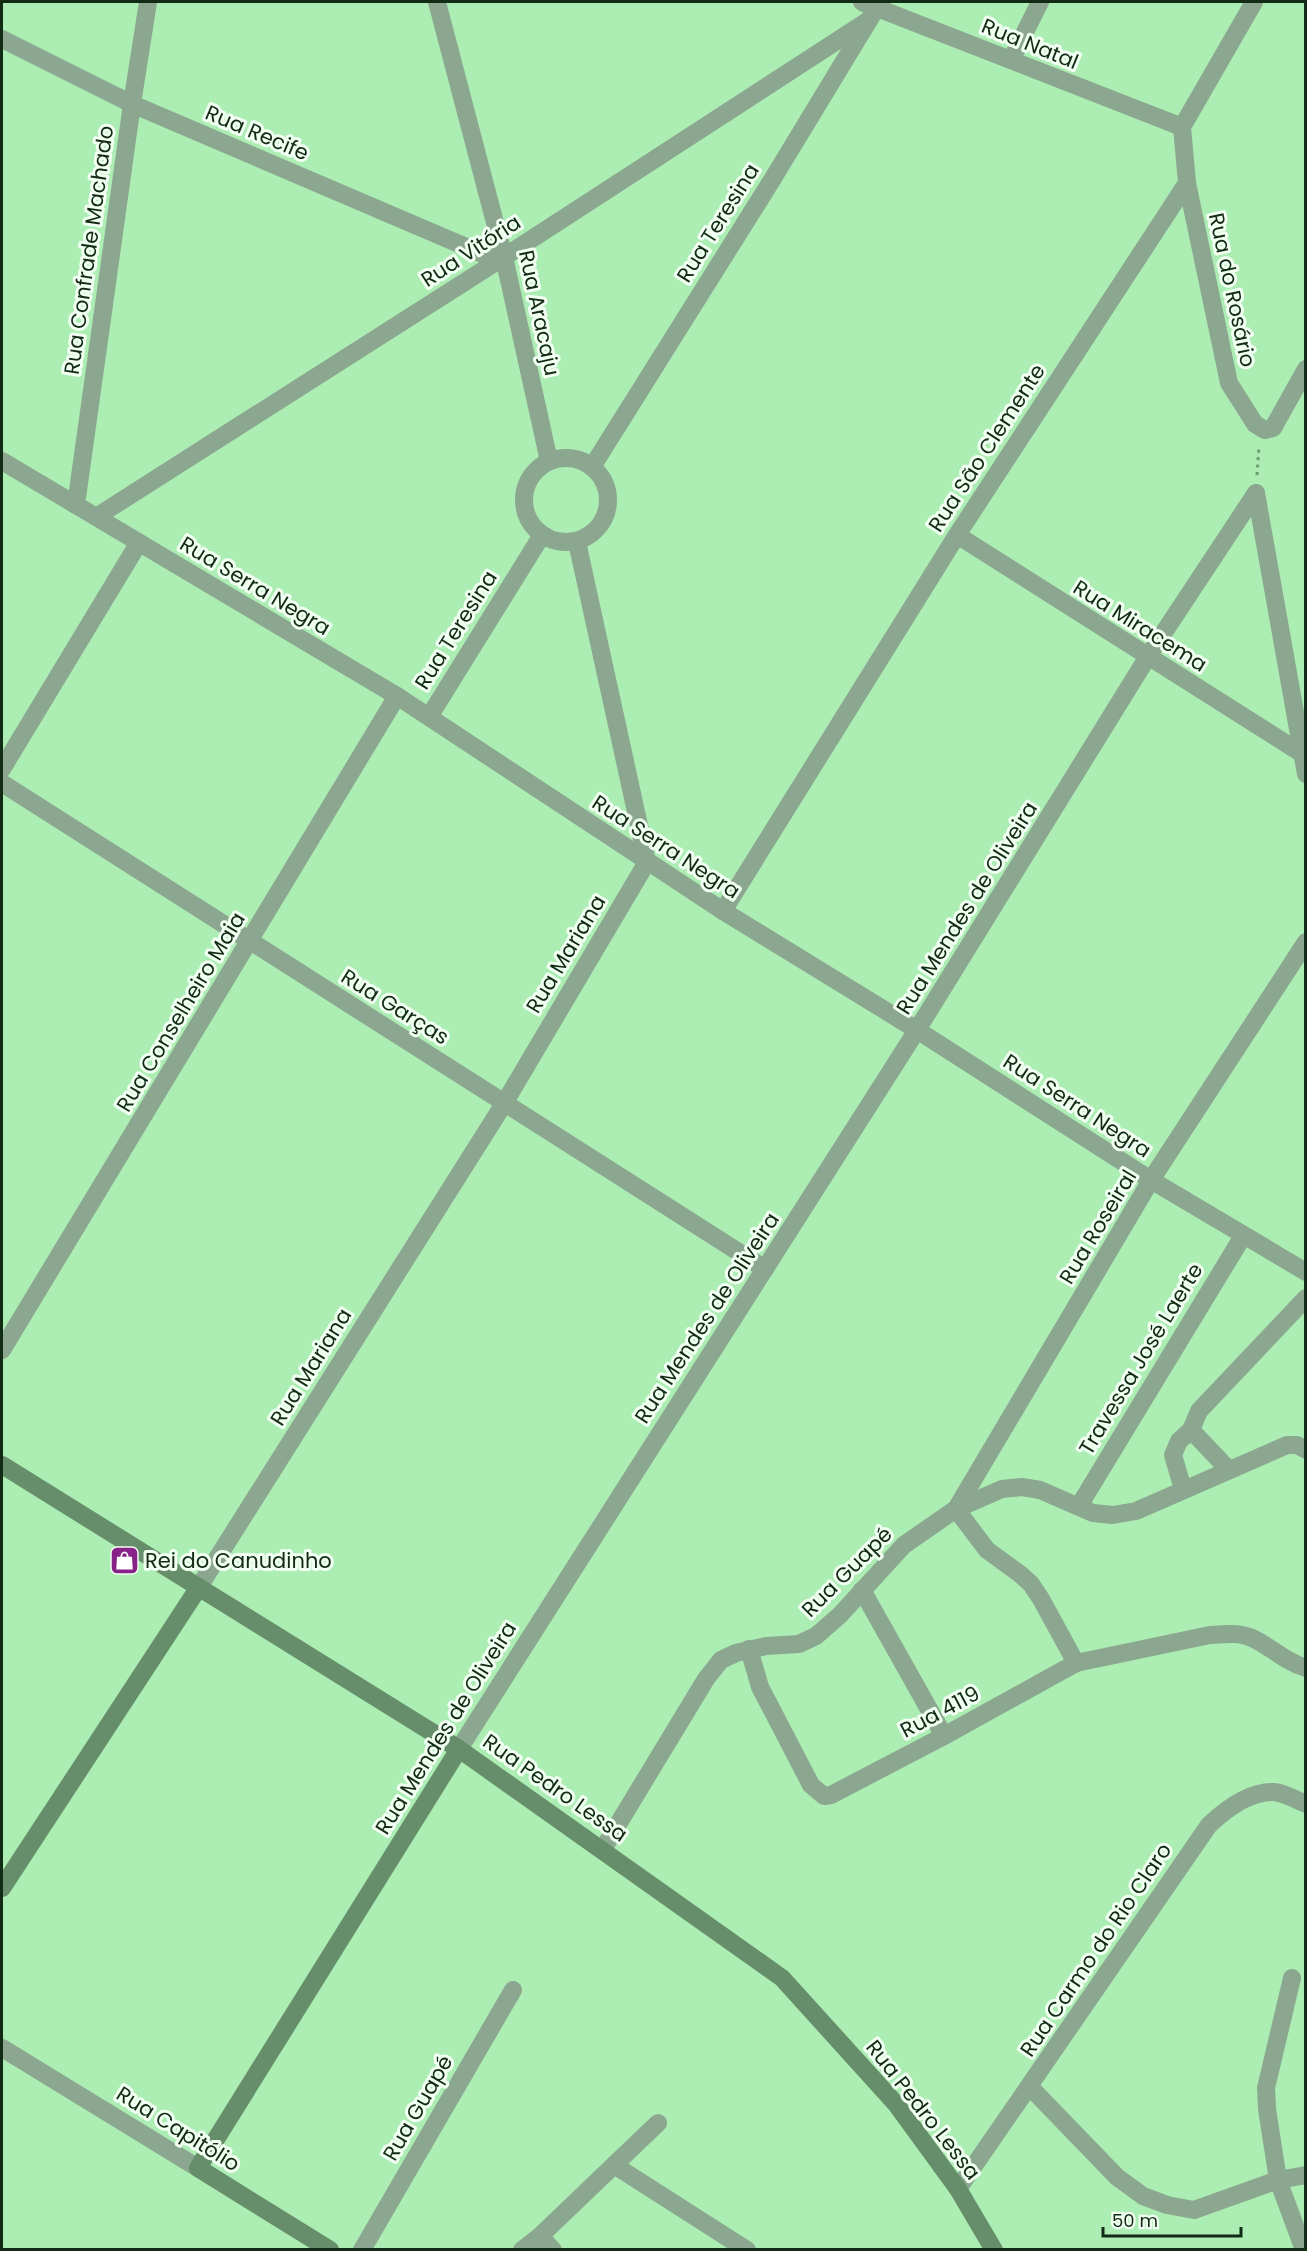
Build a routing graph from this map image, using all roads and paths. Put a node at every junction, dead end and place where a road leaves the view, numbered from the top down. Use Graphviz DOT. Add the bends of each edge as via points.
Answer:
graph roads {
  1 [pos="148,2"];
  2 [pos="436,2"];
  3 [pos="1040,2"];
  4 [pos="1254,2"];
  5 [pos="872,7"];
  6 [pos="2,39"];
  7 [pos="1011,60"];
  8 [pos="132,104"];
  9 [pos="1182,127"];
  10 [pos="1187,183"];
  11 [pos="502,259"];
  12 [pos="1305,369"];
  13 [pos="1265,430"];
  14 [pos="2,461"];
  15 [pos="549,461"];
  16 [pos="592,467"];
  17 [pos="1256,493"];
  18 [pos="76,505"];
  19 [pos="96,517"];
  20 [pos="542,535"];
  21 [pos="957,535"];
  22 [pos="577,542"];
  23 [pos="138,544"];
  24 [pos="1147,658"];
  25 [pos="397,696"];
  26 [pos="429,717"];
  27 [pos="1301,753"];
  28 [pos="2,769"];
  29 [pos="1305,774"];
  30 [pos="2,783"];
  31 [pos="647,862"];
  32 [pos="723,911"];
  33 [pos="1305,942"];
  34 [pos="249,943"];
  35 [pos="917,1030"];
  36 [pos="505,1102"];
  37 [pos="1151,1180"];
  38 [pos="1243,1236"];
  39 [pos="765,1269"];
  40 [pos="1305,1272"];
  41 [pos="1305,1298"];
  42 [pos="2,1350"];
  43 [pos="1191,1430"];
  44 [pos="1301,1448"];
  45 [pos="2,1465"];
  46 [pos="1305,1467"];
  47 [pos="1228,1469"];
  48 [pos="1183,1489"];
  49 [pos="1079,1506"];
  50 [pos="956,1509"];
  51 [pos="199,1587"];
  52 [pos="862,1590"];
  53 [pos="749,1649"];
  54 [pos="1076,1663"];
  55 [pos="1305,1668"];
  56 [pos="944,1736"];
  57 [pos="459,1749"];
  58 [pos="1305,1804"];
  59 [pos="603,1849"];
  60 [pos="2,1888"];
  61 [pos="1292,1978"];
  62 [pos="513,1990"];
  63 [pos="2,2048"];
  64 [pos="1030,2087"];
  65 [pos="658,2123"];
  66 [pos="614,2165"];
  67 [pos="198,2168"];
  68 [pos="1305,2175"];
  69 [pos="1278,2180"];
  70 [pos="958,2189"];
  71 [pos="540,2236"];
  72 [pos="330,2250"];
  73 [pos="362,2250"];
  74 [pos="522,2250"];
  75 [pos="554,2250"];
  76 [pos="747,2250"];
  77 [pos="994,2250"];
  78 [pos="1304,2250"];
  1 -- 8 [label="street, Rua Confrade Machado"];
  2 -- 11 [label="street, Rua Aracaju"];
  3 -- 7 [label="street"];
  4 -- 9 [label="street"];
  5 -- 7 [label="street, Rua Natal"];
  5 -- 11 [label="street, Rua Vitória"];
  5 -- 16 [label="street, Rua Teresina" via="772,180"];
  6 -- 8 [label="street, Rua Recife"];
  7 -- 9 [label="street, Rua Natal"];
  8 -- 11 [label="street, Rua Recife"];
  8 -- 18 [label="street, Rua Confrade Machado"];
  9 -- 10 [label="street"];
  10 -- 13 [label="street, Rua do Rosário" via="1228,383 1255,424"];
  10 -- 21 [label="street, Rua São Clemente"];
  11 -- 15 [label="street, Rua Aracaju"];
  11 -- 19 [label="street, Rua Vitória"];
  12 -- 13 [label="street" via="1273,428"];
  13 -- 17 [label="path" via="1259,442"];
  14 -- 18 [label="street, Rua Serra Negra"];
  15 -- 16 [label="street" via="571,458"];
  15 -- 20 [label="street" via="538,468 525,490 526,515"];
  16 -- 22 [label="street" via="607,489 609,502 599,527"];
  17 -- 24 [label="street, Rua Mendes de Oliveira"];
  17 -- 27 [label="street"];
  18 -- 19 [label="street, Rua Serra Negra"];
  19 -- 23 [label="street, Rua Serra Negra"];
  20 -- 22 [label="street" via="553,541"];
  20 -- 26 [label="street, Rua Teresina"];
  21 -- 24 [label="street, Rua Miracema"];
  21 -- 32 [label="street, Rua São Clemente"];
  22 -- 31 [label="street"];
  23 -- 25 [label="street, Rua Serra Negra"];
  23 -- 28 [label="street"];
  24 -- 27 [label="street, Rua Miracema"];
  24 -- 35 [label="street, Rua Mendes de Oliveira"];
  25 -- 26 [label="street, Rua Serra Negra"];
  25 -- 34 [label="street, Rua Conselheiro Maia"];
  26 -- 31 [label="street, Rua Serra Negra"];
  27 -- 29 [label="street"];
  30 -- 34 [label="street, Rua Garças"];
  31 -- 32 [label="street, Rua Serra Negra"];
  31 -- 36 [label="street, Rua Mariana"];
  32 -- 35 [label="street, Rua Serra Negra"];
  33 -- 37 [label="street, Rua Roseiral"];
  34 -- 36 [label="street, Rua Garças"];
  34 -- 42 [label="street, Rua Conselheiro Maia"];
  35 -- 37 [label="street, Rua Serra Negra"];
  35 -- 39 [label="street, Rua Mendes de Oliveira"];
  36 -- 39 [label="street, Rua Garças"];
  36 -- 51 [label="street, Rua Mariana"];
  37 -- 38 [label="street, Rua Serra Negra"];
  37 -- 50 [label="street, Rua Roseiral"];
  38 -- 40 [label="street, Rua Serra Negra"];
  38 -- 49 [label="street, Travessa José Laerte"];
  39 -- 57 [label="street, Rua Mendes de Oliveira"];
  41 -- 43 [label="street" via="1199,1411"];
  43 -- 47 [label="street"];
  43 -- 48 [label="street" via="1179,1441 1173,1455"];
  44 -- 46 [label="street"];
  44 -- 47 [label="street, Rua Guapé" via="1287,1445"];
  45 -- 51 [label="street, Rua Pedro Lessa"];
  47 -- 48 [label="street, Rua Guapé"];
  48 -- 49 [label="street, Rua Guapé" via="1136,1511 1113,1515 1093,1513"];
  49 -- 50 [label="street, Rua Guapé" via="1022,1487 1002,1489"];
  50 -- 52 [label="street, Rua Guapé" via="904,1545"];
  50 -- 54 [label="street" via="987,1550 1031,1584"];
  51 -- 57 [label="street, Rua Pedro Lessa"];
  51 -- 60 [label="street, Rua Mariana"];
  52 -- 53 [label="street, Rua Guapé" via="840,1615 808,1641"];
  52 -- 56 [label="street"];
  53 -- 56 [label="street, Rua 4119" via="760,1687 811,1785 824,1796"];
  53 -- 59 [label="street, Rua Guapé" via="721,1660 706,1678"];
  54 -- 55 [label="street, Rua 4119" via="1230,1633 1251,1638 1288,1662"];
  54 -- 56 [label="street, Rua 4119"];
  57 -- 59 [label="street, Rua Pedro Lessa"];
  57 -- 67 [label="street, Rua Mendes de Oliveira"];
  58 -- 64 [label="street, Rua Carmo do Rio Claro" via="1275,1792 1254,1795 1235,1803 1209,1825"];
  59 -- 70 [label="street, Rua Pedro Lessa" via="782,1978 896,2104"];
  61 -- 69 [label="street" via="1266,2088"];
  62 -- 73 [label="street, Rua Guapé"];
  63 -- 67 [label="street, Rua Capitólio"];
  64 -- 69 [label="street" via="1117,2177 1143,2196 1167,2205 1194,2210"];
  64 -- 70 [label="street, Rua Carmo do Rio Claro"];
  65 -- 66 [label="street"];
  66 -- 71 [label="street"];
  66 -- 76 [label="street"];
  67 -- 72 [label="street, Rua Capitólio"];
  68 -- 69 [label="street"];
  69 -- 78 [label="street"];
  70 -- 77 [label="street, Rua Pedro Lessa"];
  71 -- 74 [label="street"];
  71 -- 75 [label="street"];
}
